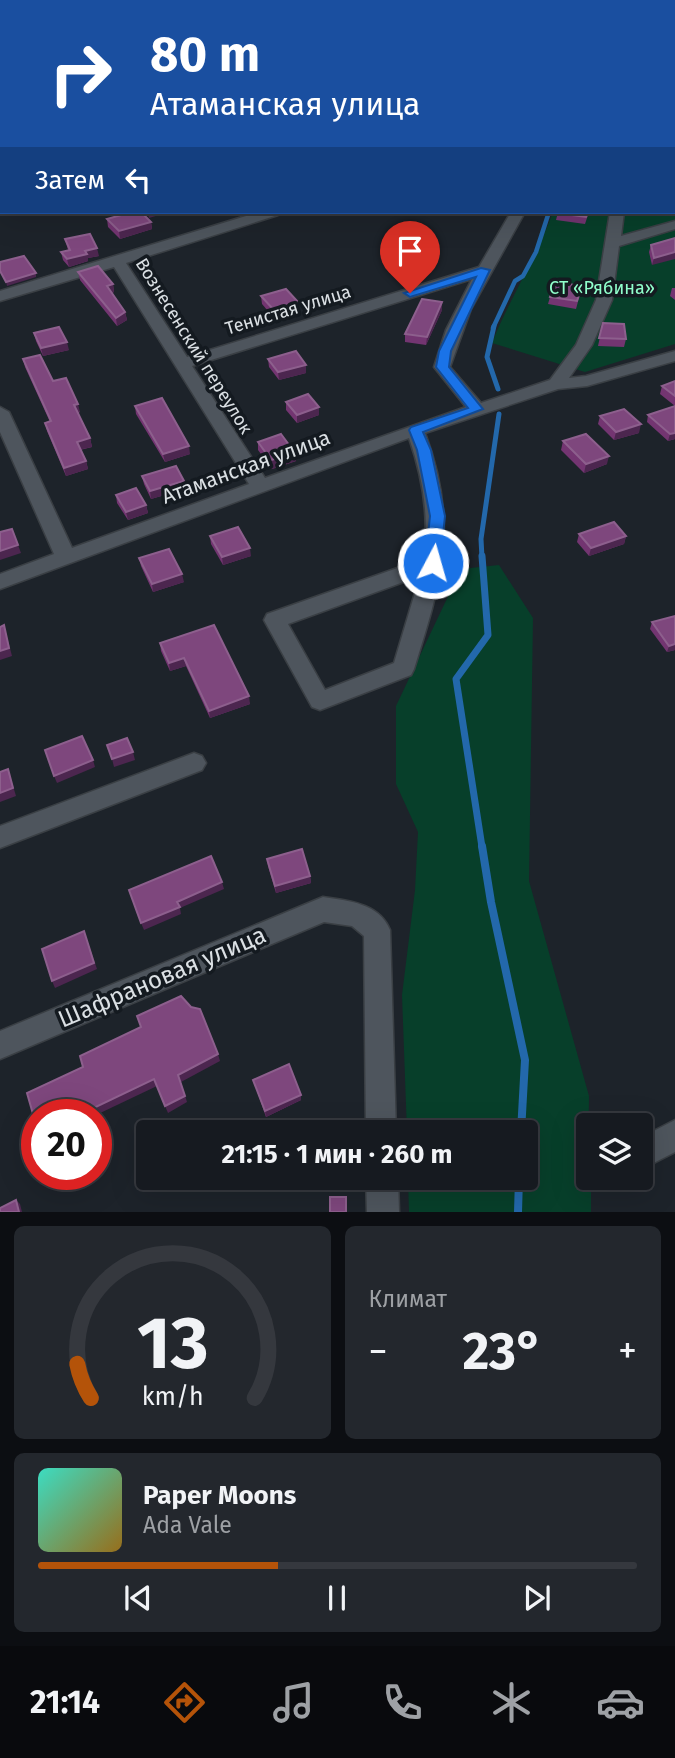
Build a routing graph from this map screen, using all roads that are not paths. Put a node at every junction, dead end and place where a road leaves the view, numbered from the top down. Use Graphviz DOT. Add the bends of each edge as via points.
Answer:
graph roads {
  1 [pos="266,214"];
  2 [pos="516,214"];
  3 [pos="617,214"];
  4 [pos="675,225"];
  5 [pos="613,243"];
  6 [pos="118,261"];
  7 [pos="485,270"];
  8 [pos="0,296"];
  9 [pos="675,356"];
  10 [pos="184,363"];
  11 [pos="556,384"];
  12 [pos="477,409"];
  13 [pos="0,412"];
  14 [pos="415,430"];
  15 [pos="260,486"];
  16 [pos="66,558"];
  17 [pos="433,563"];
  18 [pos="0,582"];
  19 [pos="194,763"];
  20 [pos="0,837"];
  21 [pos="0,1045"];
  22 [pos="381,1120"];
  23 [pos="675,1135"];
  24 [pos="653,1148"];
  25 [pos="382,1190"];
  26 [pos="383,1212"];
  1 -- 6 [label="street"];
  2 -- 7 [label="street"];
  3 -- 5 [label="street"];
  4 -- 5 [label="street"];
  5 -- 11 [label="street" via="604,300 584,345"];
  6 -- 8 [label="street"];
  6 -- 10 [label="street, Вознесенский переулок"];
  7 -- 10 [label="street, Тенистая улица"];
  7 -- 12 [label="street" via="445,351 442,367"];
  9 -- 11 [label="street" via="587,381"];
  10 -- 15 [label="street, Вознесенский переулок"];
  11 -- 12 [label="street, Атаманская улица"];
  12 -- 14 [label="street, Атаманская улица"];
  13 -- 16 [label="street"];
  14 -- 15 [label="street, Атаманская улица"];
  14 -- 17 [label="street" via="424,450 438,516"];
  15 -- 16 [label="street, Атаманская улица"];
  16 -- 18 [label="street, Атаманская улица"];
  17 -- 17 [label="street" via="403,669 320,702 275,620"];
  19 -- 20 [label="street"];
  21 -- 22 [label="street, Шафрановая улица" via="323,909 358,915 377,930"];
  23 -- 24 [label="street"];
  25 -- 26 [label="street"];
}
